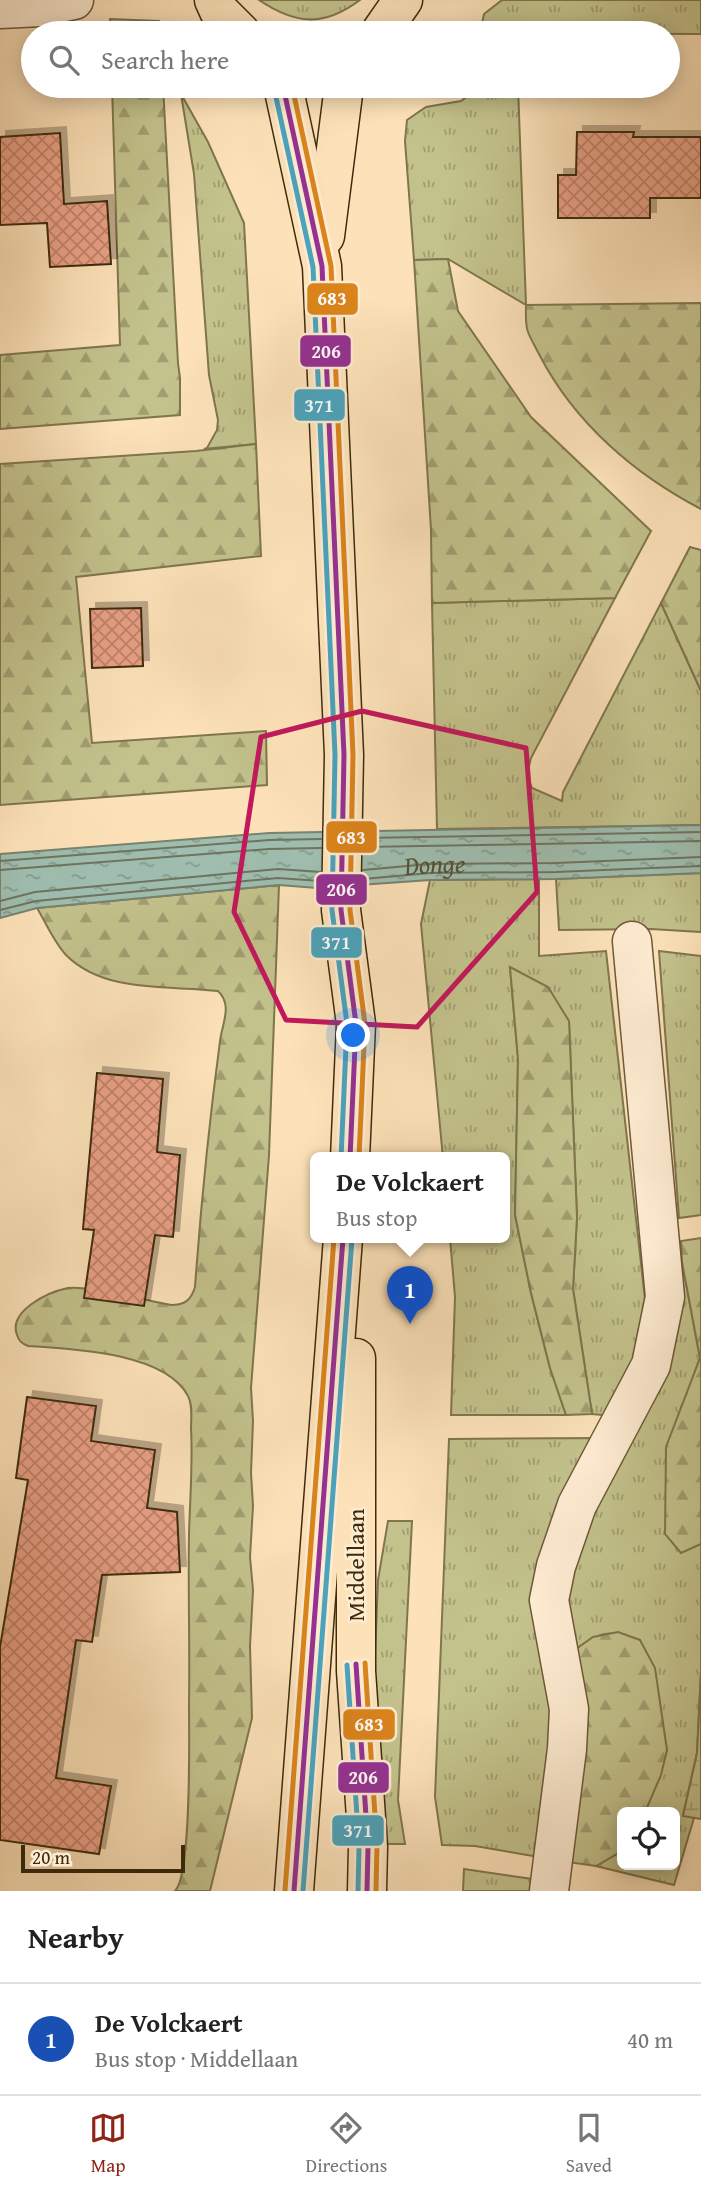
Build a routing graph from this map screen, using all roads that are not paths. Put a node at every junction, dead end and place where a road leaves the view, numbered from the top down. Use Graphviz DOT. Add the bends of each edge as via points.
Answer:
graph roads {
  1 [pos="74,0"];
  2 [pos="214,0"];
  3 [pos="403,0"];
  4 [pos="0,9"];
  5 [pos="229,21"];
  6 [pos="388,21"];
  7 [pos="286,98"];
  8 [pos="343,98"];
  9 [pos="322,266"];
  10 [pos="632,941"];
  11 [pos="351,1152"];
  12 [pos="343,1243"];
  13 [pos="354,1243"];
  14 [pos="294,1891"];
  15 [pos="368,1891"];
  16 [pos="549,1891"];
  1 -- 4 [label="street"];
  2 -- 5 [label="main road"];
  3 -- 6 [label="main road"];
  7 -- 9 [label="main road"];
  8 -- 9 [label="main road"];
  9 -- 11 [label="main road" via="344,755 341,910 356,1024"];
  10 -- 16 [label="street" via="665,1297 652,1365 577,1505 549,1600 569,1709"];
  12 -- 14 [label="main road, Middellaan"];
  13 -- 15 [label="main road, Middellaan" via="356,1671"];
}
